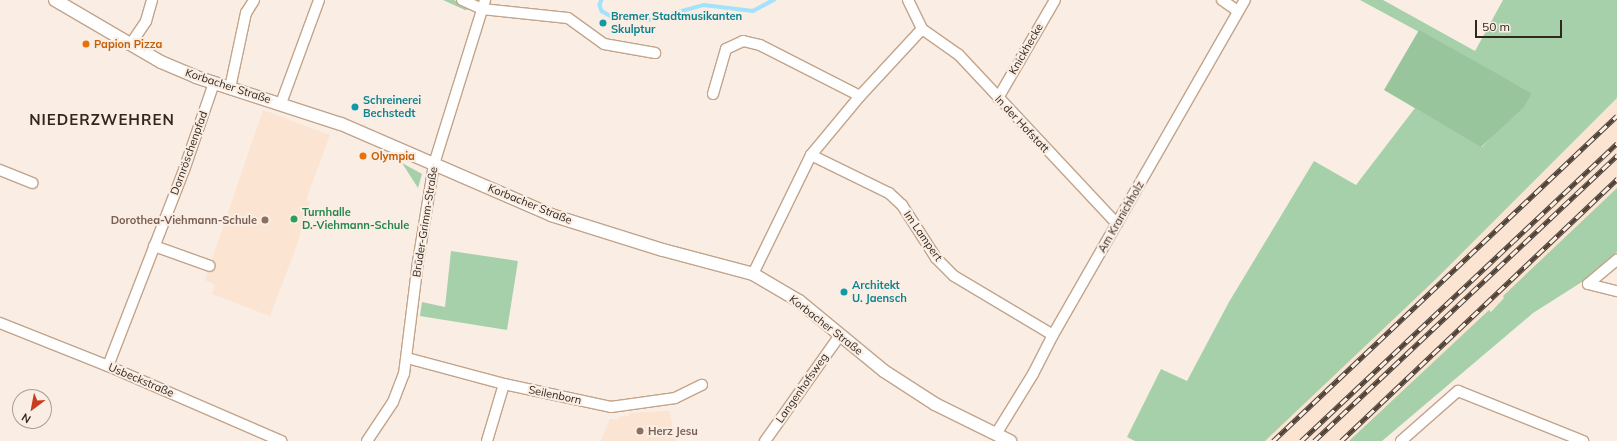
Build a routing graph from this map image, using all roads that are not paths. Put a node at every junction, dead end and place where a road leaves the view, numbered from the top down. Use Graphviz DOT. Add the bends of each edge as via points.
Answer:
graph roads {
  1 [pos="55,0"];
  2 [pos="152,0"];
  3 [pos="254,0"];
  4 [pos="319,0"];
  5 [pos="462,0"];
  6 [pos="908,0"];
  7 [pos="1055,0"];
  8 [pos="1222,0"];
  9 [pos="1245,0"];
  10 [pos="483,4"];
  11 [pos="1238,11"];
  12 [pos="922,29"];
  13 [pos="130,45"];
  14 [pos="655,53"];
  15 [pos="214,83"];
  16 [pos="230,88"];
  17 [pos="713,94"];
  18 [pos="860,96"];
  19 [pos="283,98"];
  20 [pos="998,98"];
  21 [pos="811,155"];
  22 [pos="434,164"];
  23 [pos="0,170"];
  24 [pos="33,183"];
  25 [pos="1117,224"];
  26 [pos="154,246"];
  27 [pos="1617,260"];
  28 [pos="210,266"];
  29 [pos="754,274"];
  30 [pos="1617,291"];
  31 [pos="0,323"];
  32 [pos="840,335"];
  33 [pos="1053,335"];
  34 [pos="407,358"];
  35 [pos="108,366"];
  36 [pos="504,384"];
  37 [pos="702,385"];
  38 [pos="996,434"];
  39 [pos="281,441"];
  40 [pos="367,441"];
  41 [pos="487,441"];
  42 [pos="765,441"];
  43 [pos="1010,441"];
  44 [pos="1401,441"];
  45 [pos="1583,441"];
  1 -- 13 [label="street, Korbacher Straße"];
  2 -- 13 [label="street" via="146,21"];
  3 -- 16 [label="street" via="246,13"];
  4 -- 19 [label="street"];
  5 -- 10 [label="street"];
  6 -- 12 [label="street, In der Hofstatt"];
  7 -- 20 [label="street, Knickhecke"];
  8 -- 11 [label="street"];
  9 -- 11 [label="street, Am Kranichholz"];
  10 -- 14 [label="street" via="568,18 604,44"];
  10 -- 22 [label="street, Brüder-Grimm-Straße"];
  11 -- 25 [label="street, Am Kranichholz"];
  12 -- 18 [label="street"];
  12 -- 20 [label="street, In der Hofstatt" via="959,55"];
  13 -- 15 [label="street, Korbacher Straße" via="161,62"];
  15 -- 16 [label="street, Korbacher Straße"];
  15 -- 26 [label="street, Dornröschenpfad"];
  16 -- 22 [label="street, Korbacher Straße" via="341,124"];
  17 -- 18 [label="street" via="726,49 743,41 760,45"];
  18 -- 21 [label="street"];
  20 -- 25 [label="street, In der Hofstatt"];
  21 -- 29 [label="street"];
  21 -- 33 [label="street, Im Lampert" via="889,193 902,206 936,258 954,276"];
  22 -- 29 [label="street, Korbacher Straße" via="551,215 663,250"];
  22 -- 34 [label="street, Brüder-Grimm-Straße" via="418,262"];
  23 -- 24 [label="street"];
  25 -- 33 [label="street, Am Kranichholz"];
  26 -- 28 [label="street"];
  26 -- 35 [label="street, Dornröschenpfad"];
  27 -- 30 [label="street" via="1588,284"];
  29 -- 32 [label="street, Korbacher Straße" via="799,301"];
  31 -- 35 [label="street, Usbeckstraße"];
  32 -- 38 [label="street, Korbacher Straße" via="884,371 935,404"];
  32 -- 42 [label="street, Langenhofsweg"];
  33 -- 38 [label="street, Am Kranichholz" via="1034,374"];
  34 -- 36 [label="street, Seilenborn"];
  34 -- 40 [label="street, Brüder-Grimm-Straße" via="394,402"];
  35 -- 39 [label="street, Usbeckstraße"];
  36 -- 37 [label="street, Seilenborn" via="611,407 675,398"];
  36 -- 41 [label="street"];
  38 -- 43 [label="street, Korbacher Straße"];
  44 -- 45 [label="street" via="1458,391"];
}
